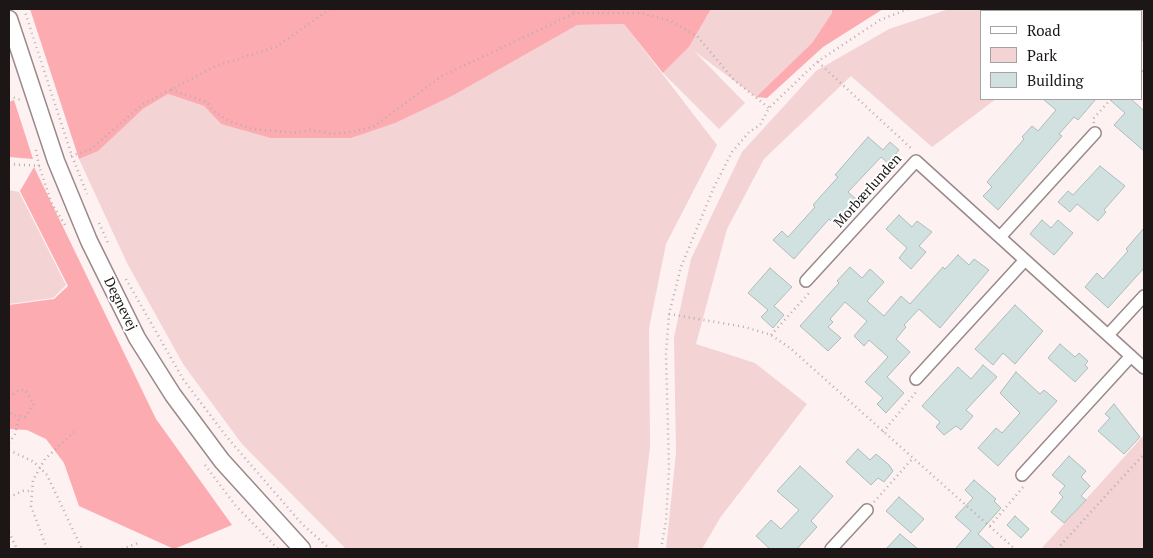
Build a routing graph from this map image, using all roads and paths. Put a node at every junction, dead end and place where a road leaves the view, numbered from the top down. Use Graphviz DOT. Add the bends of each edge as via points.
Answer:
graph roads {
  1 [pos="24,9"];
  2 [pos="330,9"];
  3 [pos="569,9"];
  4 [pos="908,9"];
  5 [pos="575,13"];
  6 [pos="9,19"];
  7 [pos="817,62"];
  8 [pos="171,90"];
  9 [pos="9,96"];
  10 [pos="22,100"];
  11 [pos="1110,100"];
  12 [pos="769,108"];
  13 [pos="1095,133"];
  14 [pos="72,156"];
  15 [pos="56,161"];
  16 [pos="916,161"];
  17 [pos="9,164"];
  18 [pos="88,197"];
  19 [pos="99,222"];
  20 [pos="1000,238"];
  21 [pos="111,250"];
  22 [pos="1025,260"];
  23 [pos="123,274"];
  24 [pos="806,282"];
  25 [pos="1144,296"];
  26 [pos="669,314"];
  27 [pos="771,336"];
  28 [pos="1108,336"];
  29 [pos="1131,356"];
  30 [pos="1144,368"];
  31 [pos="916,379"];
  32 [pos="9,397"];
  33 [pos="9,411"];
  34 [pos="19,418"];
  35 [pos="74,432"];
  36 [pos="883,432"];
  37 [pos="9,443"];
  38 [pos="9,450"];
  39 [pos="1144,454"];
  40 [pos="913,458"];
  41 [pos="39,467"];
  42 [pos="1022,475"];
  43 [pos="31,490"];
  44 [pos="9,497"];
  45 [pos="867,510"];
  46 [pos="990,526"];
  47 [pos="9,532"];
  48 [pos="138,542"];
  49 [pos="294,547"];
  50 [pos="328,548"];
  51 [pos="17,549"];
  52 [pos="47,549"];
  53 [pos="82,549"];
  54 [pos="122,549"];
  55 [pos="660,549"];
  56 [pos="831,549"];
  57 [pos="1015,549"];
  58 [pos="1058,549"];
  1 -- 14 [label="path"];
  2 -- 8 [label="path" via="276,47 216,66"];
  3 -- 5 [label="path"];
  4 -- 7 [label="path" via="880,20"];
  5 -- 8 [label="path" via="442,76 373,126 351,132 334,134 310,130 298,133 253,129 229,121 212,110 207,102"];
  5 -- 12 [label="path" via="642,13 671,21 697,36 734,80"];
  6 -- 15 [label="street, Degnevej"];
  7 -- 12 [label="path"];
  7 -- 16 [label="path" via="913,151"];
  8 -- 14 [label="path" via="143,104 91,149"];
  9 -- 10 [label="path"];
  11 -- 13 [label="path" via="1093,119"];
  12 -- 26 [label="path" via="760,125 749,132 725,165 680,267"];
  13 -- 20 [label="street"];
  14 -- 15 [label="path"];
  14 -- 18 [label="path"];
  15 -- 17 [label="path" via="39,166"];
  15 -- 49 [label="street, Degnevej" via="89,241 137,338 173,395 222,462"];
  16 -- 20 [label="street, Morbærlunden"];
  16 -- 24 [label="street, Morbærlunden"];
  19 -- 21 [label="path"];
  20 -- 22 [label="street, Morbærlunden"];
  22 -- 28 [label="street, Morbærlunden"];
  22 -- 31 [label="street"];
  23 -- 50 [label="path" via="183,379 215,422 302,524"];
  24 -- 27 [label="path" via="814,288"];
  25 -- 28 [label="street"];
  26 -- 27 [label="path" via="745,327"];
  26 -- 55 [label="path" via="666,354 669,469 666,521"];
  27 -- 36 [label="path" via="790,348"];
  28 -- 29 [label="street, Morbærlunden"];
  29 -- 30 [label="street, Morbærlunden"];
  29 -- 42 [label="street"];
  31 -- 36 [label="path" via="917,392"];
  32 -- 34 [label="path" via="25,390 33,399 32,410"];
  33 -- 34 [label="path"];
  34 -- 37 [label="path"];
  35 -- 41 [label="path"];
  36 -- 40 [label="path"];
  38 -- 41 [label="path"];
  39 -- 58 [label="path"];
  40 -- 45 [label="path"];
  40 -- 46 [label="path"];
  41 -- 43 [label="path"];
  41 -- 53 [label="path" via="53,484"];
  42 -- 46 [label="path" via="1024,487"];
  43 -- 44 [label="path"];
  43 -- 52 [label="path" via="33,515"];
  45 -- 56 [label="street"];
  46 -- 57 [label="path"];
  47 -- 51 [label="path"];
  48 -- 54 [label="path"];
}
